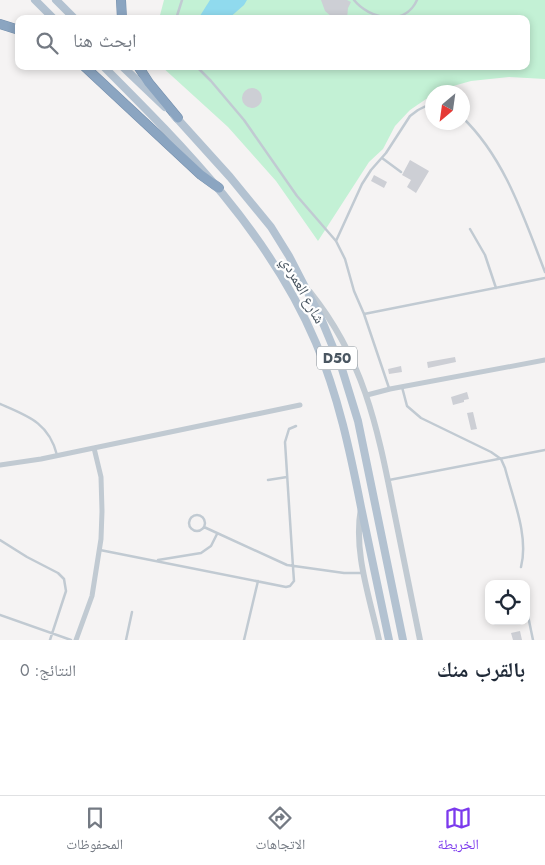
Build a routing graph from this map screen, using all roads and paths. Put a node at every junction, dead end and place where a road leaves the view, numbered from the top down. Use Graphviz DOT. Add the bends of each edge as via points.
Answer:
graph roads {
  1 [pos="35,0"];
  2 [pos="56,0"];
  3 [pos="121,0"];
  4 [pos="182,0"];
  5 [pos="354,0"];
  6 [pos="417,0"];
  7 [pos="50,15"];
  8 [pos="71,15"];
  9 [pos="122,15"];
  10 [pos="177,15"];
  11 [pos="375,15"];
  12 [pos="403,15"];
  13 [pos="0,24"];
  14 [pos="15,29"];
  15 [pos="88,70"];
  16 [pos="106,70"];
  17 [pos="126,70"];
  18 [pos="141,70"];
  19 [pos="200,70"];
  20 [pos="425,106"];
  21 [pos="178,118"];
  22 [pos="470,125"];
  23 [pos="382,158"];
  24 [pos="401,172"];
  25 [pos="219,188"];
  26 [pos="470,229"];
  27 [pos="336,241"];
  28 [pos="545,272"];
  29 [pos="545,278"];
  30 [pos="305,286"];
  31 [pos="496,288"];
  32 [pos="364,314"];
  33 [pos="545,360"];
  34 [pos="402,387"];
  35 [pos="390,389"];
  36 [pos="367,395"];
  37 [pos="0,404"];
  38 [pos="300,405"];
  39 [pos="296,426"];
  40 [pos="94,448"];
  41 [pos="545,450"];
  42 [pos="56,456"];
  43 [pos="501,459"];
  44 [pos="0,465"];
  45 [pos="287,477"];
  46 [pos="268,480"];
  47 [pos="388,480"];
  48 [pos="361,507"];
  49 [pos="204,527"];
  50 [pos="217,534"];
  51 [pos="0,540"];
  52 [pos="100,550"];
  53 [pos="156,561"];
  54 [pos="293,567"];
  55 [pos="521,567"];
  56 [pos="364,573"];
  57 [pos="258,581"];
  58 [pos="132,612"];
  59 [pos="0,615"];
  60 [pos="530,625"];
  61 [pos="52,633"];
  62 [pos="50,640"];
  63 [pos="71,640"];
  64 [pos="76,640"];
  65 [pos="126,640"];
  66 [pos="244,640"];
  67 [pos="379,640"];
  68 [pos="389,640"];
  69 [pos="403,640"];
  70 [pos="420,640"];
  71 [pos="533,640"];
  1 -- 7 [label="main road"];
  2 -- 8 [label="main road"];
  3 -- 9 [label="highway"];
  4 -- 10 [label="lane"];
  5 -- 11 [label="lane"];
  6 -- 12 [label="lane"];
  13 -- 14 [label="highway"];
  15 -- 25 [label="highway"];
  16 -- 25 [label="main road, شارع العمردي / D50"];
  17 -- 21 [label="main road, شارع العمردي / D50"];
  18 -- 21 [label="highway"];
  19 -- 27 [label="lane" via="239,114 297,196"];
  20 -- 23 [label="lane" via="410,116"];
  21 -- 30 [label="main road, شارع العمردي / D50" via="271,227"];
  22 -- 28 [label="lane" via="502,170"];
  23 -- 24 [label="lane"];
  23 -- 27 [label="lane" via="362,184"];
  25 -- 48 [label="main road, شارع العمردي / D50" via="271,260 310,330 340,413"];
  26 -- 31 [label="lane" via="485,255"];
  27 -- 32 [label="lane"];
  29 -- 31 [label="lane"];
  30 -- 36 [label="street" via="345,346"];
  30 -- 69 [label="main road, شارع العمردي / D50" via="335,351 353,405"];
  31 -- 32 [label="lane"];
  32 -- 35 [label="lane"];
  33 -- 34 [label="street"];
  34 -- 35 [label="street"];
  34 -- 43 [label="lane" via="407,406 421,418"];
  35 -- 36 [label="street"];
  36 -- 47 [label="street"];
  37 -- 42 [label="lane" via="38,422 48,434"];
  38 -- 40 [label="street"];
  39 -- 45 [label="lane" via="289,429 285,439"];
  40 -- 42 [label="street"];
  40 -- 52 [label="street" via="101,486"];
  41 -- 43 [label="lane"];
  42 -- 44 [label="street"];
  43 -- 47 [label="lane"];
  43 -- 55 [label="lane" via="523,536"];
  45 -- 46 [label="lane"];
  45 -- 54 [label="lane"];
  47 -- 70 [label="street"];
  48 -- 56 [label="street" via="359,539"];
  48 -- 68 [label="main road, شارع العمردي / D50"];
  49 -- 49 [label="lane" via="202,517 194,516 190,520 192,530"];
  49 -- 50 [label="lane"];
  50 -- 53 [label="lane" via="204,551"];
  50 -- 54 [label="lane"];
  51 -- 61 [label="lane" via="64,579 66,591"];
  52 -- 53 [label="lane"];
  52 -- 64 [label="street" via="92,596"];
  53 -- 57 [label="lane"];
  54 -- 56 [label="lane"];
  54 -- 57 [label="lane" via="294,580 290,586"];
  56 -- 67 [label="street"];
  57 -- 66 [label="lane"];
  58 -- 65 [label="lane"];
  59 -- 61 [label="lane"];
  60 -- 71 [label="lane"];
  61 -- 62 [label="lane"];
  61 -- 63 [label="lane"];
}
